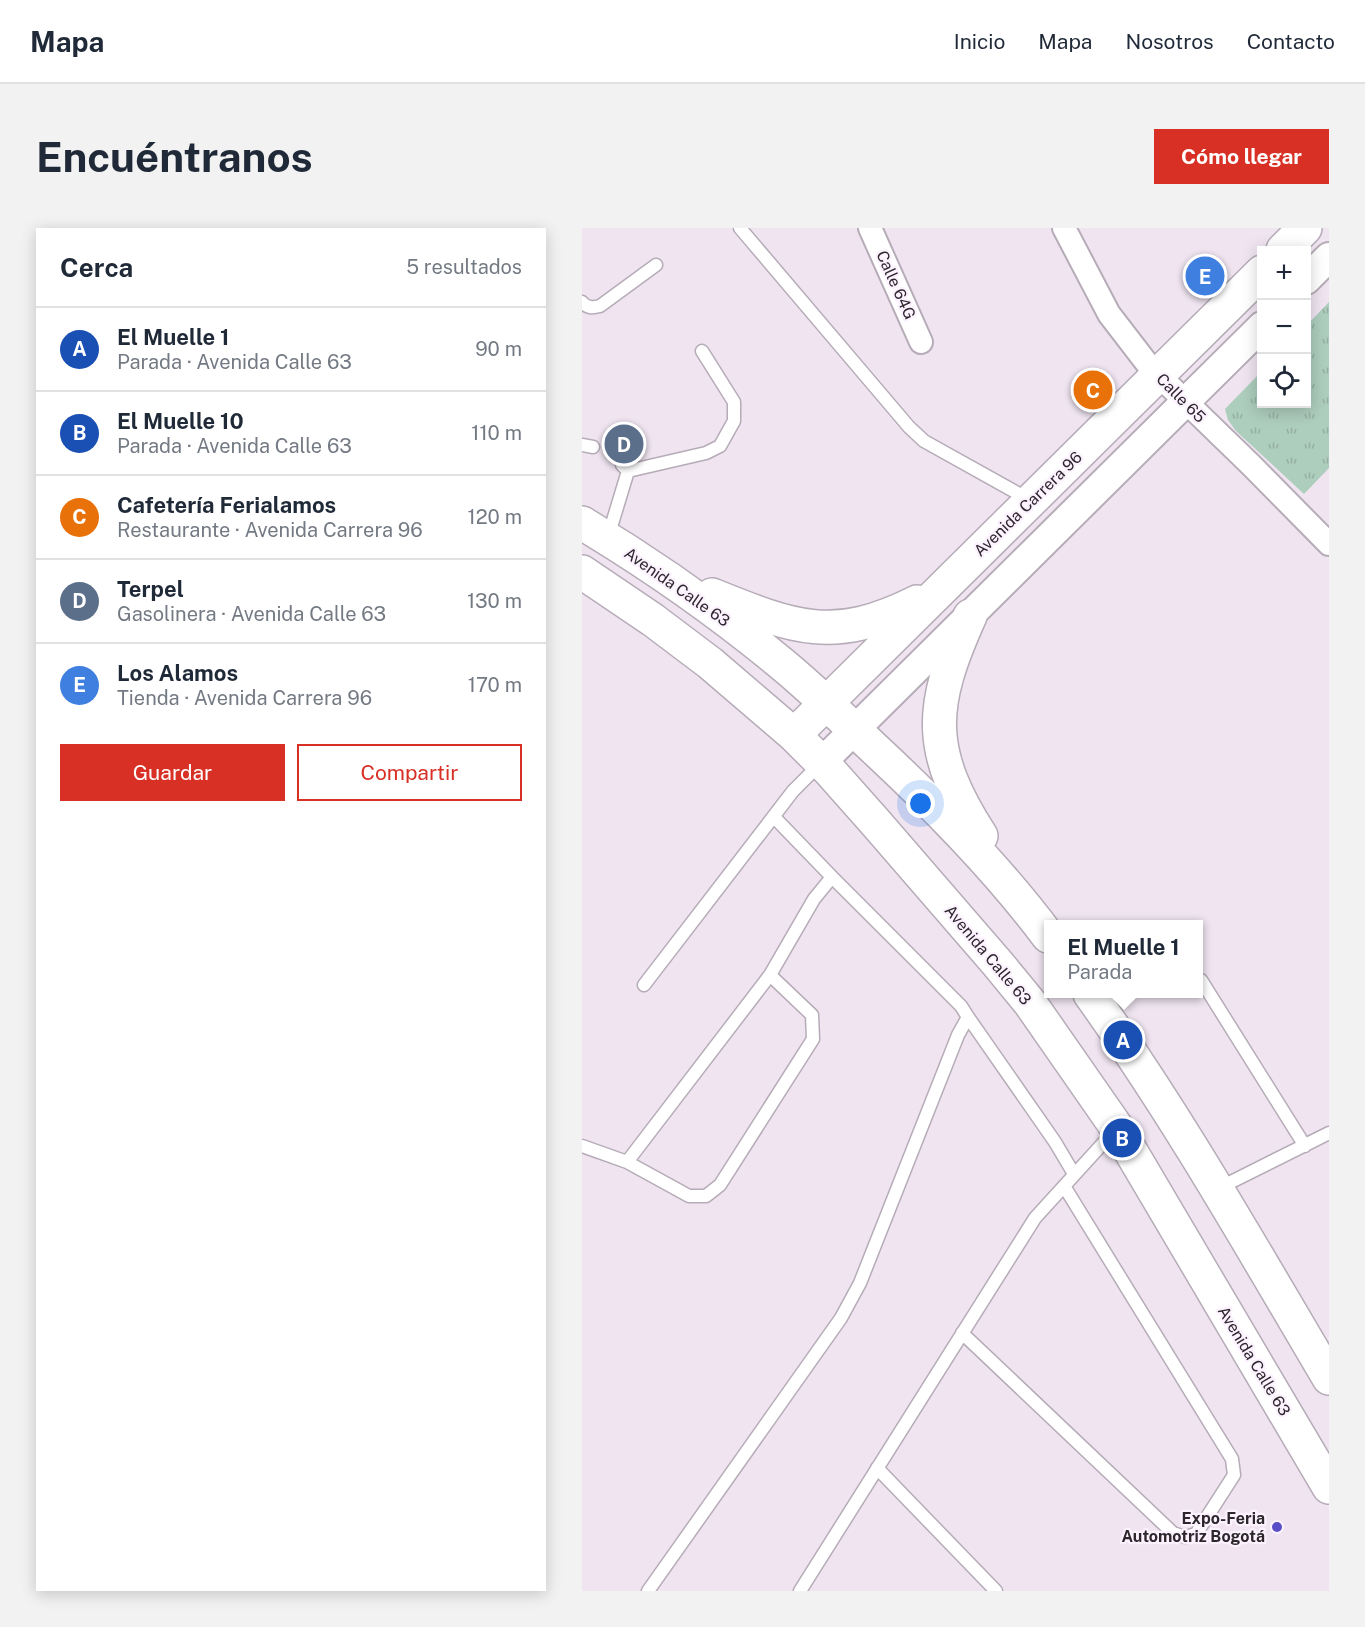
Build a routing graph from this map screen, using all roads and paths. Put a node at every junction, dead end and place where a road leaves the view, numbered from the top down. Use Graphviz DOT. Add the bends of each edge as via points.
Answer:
graph roads {
  1 [pos="740,228"];
  2 [pos="870,228"];
  3 [pos="1064,228"];
  4 [pos="1305,228"];
  5 [pos="1287,246"];
  6 [pos="1329,258"];
  7 [pos="656,265"];
  8 [pos="1311,275"];
  9 [pos="1257,277"];
  10 [pos="582,302"];
  11 [pos="1257,331"];
  12 [pos="921,342"];
  13 [pos="702,351"];
  14 [pos="1160,375"];
  15 [pos="1186,402"];
  16 [pos="1032,501"];
  17 [pos="595,531"];
  18 [pos="1329,544"];
  19 [pos="582,572"];
  20 [pos="668,577"];
  21 [pos="938,591"];
  22 [pos="970,616"];
  23 [pos="826,702"];
  24 [pos="855,730"];
  25 [pos="794,735"];
  26 [pos="822,762"];
  27 [pos="774,817"];
  28 [pos="832,877"];
  29 [pos="1028,908"];
  30 [pos="1044,930"];
  31 [pos="770,975"];
  32 [pos="1203,983"];
  33 [pos="644,985"];
  34 [pos="1094,998"];
  35 [pos="968,1017"];
  36 [pos="1117,1128"];
  37 [pos="1329,1133"];
  38 [pos="582,1146"];
  39 [pos="1305,1146"];
  40 [pos="627,1162"];
  41 [pos="1074,1174"];
  42 [pos="1064,1186"];
  43 [pos="1218,1189"];
  44 [pos="962,1333"];
  45 [pos="1329,1378"];
  46 [pos="877,1468"];
  47 [pos="1329,1487"];
  48 [pos="648,1591"];
  49 [pos="800,1591"];
  50 [pos="996,1591"];
  1 -- 16 [label="lane" via="909,427 924,441"];
  2 -- 12 [label="street, Calle 64G"];
  3 -- 14 [label="street, Calle 65" via="1109,314"];
  4 -- 5 [label="main road"];
  6 -- 8 [label="street"];
  7 -- 10 [label="lane" via="600,306 592,308"];
  9 -- 14 [label="main road, Avenida Carrera 96"];
  11 -- 15 [label="street"];
  13 -- 17 [label="lane" via="734,402 734,421 720,446 706,453 625,468"];
  14 -- 15 [label="street, Calle 65"];
  14 -- 16 [label="main road, Avenida Carrera 96"];
  15 -- 18 [label="street, Calle 65"];
  15 -- 22 [label="street"];
  16 -- 21 [label="main road, Avenida Carrera 96"];
  17 -- 20 [label="main road, Avenida Calle 63"];
  19 -- 25 [label="main road, Avenida Calle 63" via="710,663"];
  20 -- 21 [label="main road" via="778,621 823,628 872,622"];
  20 -- 23 [label="main road, Avenida Calle 63"];
  21 -- 23 [label="main road, Avenida Carrera 96"];
  22 -- 24 [label="street"];
  22 -- 29 [label="main road" via="944,684 939,711 944,761 963,806"];
  23 -- 24 [label="main road, Avenida Calle 63"];
  23 -- 25 [label="main road, Avenida Carrera 96"];
  24 -- 26 [label="street"];
  24 -- 29 [label="main road, Avenida Calle 63" via="952,824"];
  25 -- 26 [label="main road, Avenida Calle 63"];
  26 -- 27 [label="lane"];
  26 -- 36 [label="main road, Avenida Calle 63" via="1030,1004"];
  27 -- 28 [label="lane"];
  27 -- 33 [label="lane"];
  28 -- 31 [label="lane" via="814,899"];
  28 -- 35 [label="lane"];
  29 -- 30 [label="main road, Avenida Calle 63"];
  31 -- 40 [label="lane"];
  31 -- 40 [label="lane" via="812,1015 813,1039 720,1185 706,1196 689,1196"];
  32 -- 39 [label="lane"];
  34 -- 43 [label="main road"];
  35 -- 41 [label="lane"];
  35 -- 48 [label="lane" via="860,1283 841,1318"];
  36 -- 41 [label="lane"];
  36 -- 47 [label="main road, Avenida Calle 63"];
  37 -- 39 [label="lane"];
  38 -- 40 [label="lane"];
  39 -- 43 [label="lane"];
  41 -- 42 [label="lane"];
  42 -- 44 [label="lane" via="1035,1218"];
  42 -- 44 [label="lane" via="1232,1459 1234,1475 1196,1534 1185,1537 1173,1533"];
  43 -- 45 [label="main road"];
  44 -- 46 [label="lane"];
  46 -- 49 [label="lane"];
  46 -- 50 [label="lane"];
}
